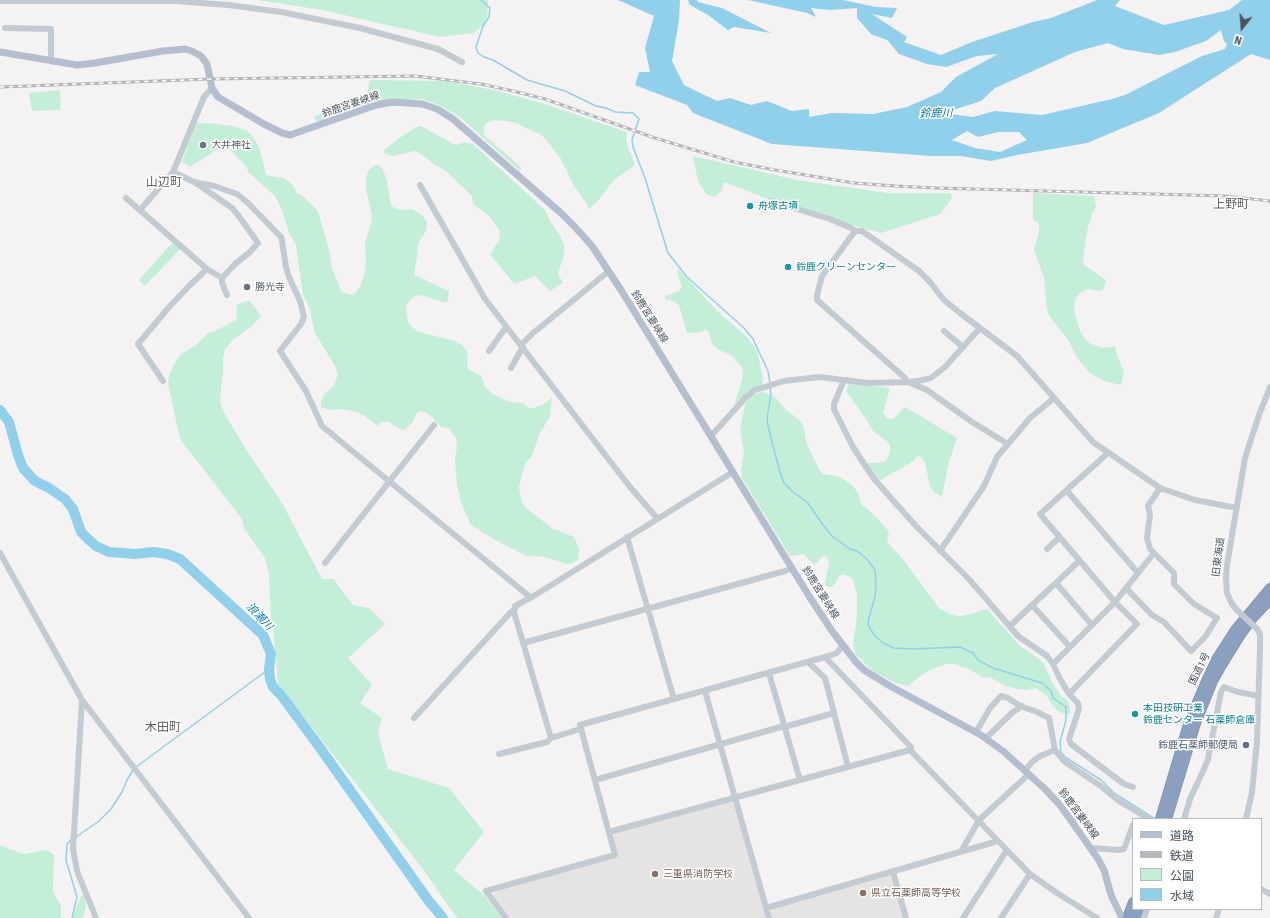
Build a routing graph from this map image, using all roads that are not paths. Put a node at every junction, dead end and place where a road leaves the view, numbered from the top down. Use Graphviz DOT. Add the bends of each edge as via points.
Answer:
graph roads {
  1 [pos="0,1"];
  2 [pos="5,28"];
  3 [pos="0,52"];
  4 [pos="51,60"];
  5 [pos="462,62"];
  6 [pos="212,88"];
  7 [pos="173,172"];
  8 [pos="194,182"];
  9 [pos="420,185"];
  10 [pos="126,198"];
  11 [pos="771,201"];
  12 [pos="140,210"];
  13 [pos="855,231"];
  14 [pos="207,269"];
  15 [pos="609,271"];
  16 [pos="222,278"];
  17 [pos="227,295"];
  18 [pos="506,327"];
  19 [pos="980,328"];
  20 [pos="944,331"];
  21 [pos="522,346"];
  22 [pos="963,348"];
  23 [pos="489,351"];
  24 [pos="511,368"];
  25 [pos="844,380"];
  26 [pos="163,381"];
  27 [pos="908,382"];
  28 [pos="1270,387"];
  29 [pos="1054,398"];
  30 [pos="434,425"];
  31 [pos="711,436"];
  32 [pos="1008,444"];
  33 [pos="1108,453"];
  34 [pos="733,472"];
  35 [pos="390,481"];
  36 [pos="1160,488"];
  37 [pos="1067,491"];
  38 [pos="1237,508"];
  39 [pos="657,518"];
  40 [pos="627,537"];
  41 [pos="1059,538"];
  42 [pos="1047,549"];
  43 [pos="940,551"];
  44 [pos="0,552"];
  45 [pos="1154,553"];
  46 [pos="1079,561"];
  47 [pos="325,563"];
  48 [pos="792,568"];
  49 [pos="1138,573"];
  50 [pos="1056,583"];
  51 [pos="1126,588"];
  52 [pos="1270,588"];
  53 [pos="530,597"];
  54 [pos="1270,600"];
  55 [pos="1115,602"];
  56 [pos="1032,605"];
  57 [pos="647,609"];
  58 [pos="514,610"];
  59 [pos="1092,625"];
  60 [pos="1010,626"];
  61 [pos="523,643"];
  62 [pos="842,646"];
  63 [pos="1070,647"];
  64 [pos="825,657"];
  65 [pos="808,662"];
  66 [pos="1053,664"];
  67 [pos="769,672"];
  68 [pos="705,691"];
  69 [pos="1070,694"];
  70 [pos="1258,696"];
  71 [pos="674,699"];
  72 [pos="82,700"];
  73 [pos="1022,706"];
  74 [pos="834,713"];
  75 [pos="414,718"];
  76 [pos="784,727"];
  77 [pos="580,729"];
  78 [pos="976,732"];
  79 [pos="551,738"];
  80 [pos="986,738"];
  81 [pos="720,744"];
  82 [pos="910,750"];
  83 [pos="1055,750"];
  84 [pos="499,754"];
  85 [pos="848,767"];
  86 [pos="1027,772"];
  87 [pos="1177,774"];
  88 [pos="595,780"];
  89 [pos="800,780"];
  90 [pos="1133,786"];
  91 [pos="735,798"];
  92 [pos="1138,812"];
  93 [pos="1135,818"];
  94 [pos="1147,818"];
  95 [pos="1160,818"];
  96 [pos="1167,818"];
  97 [pos="1184,818"];
  98 [pos="1246,818"];
  99 [pos="978,820"];
  100 [pos="1132,828"];
  101 [pos="609,832"];
  102 [pos="998,841"];
  103 [pos="1091,848"];
  104 [pos="1007,850"];
  105 [pos="961,852"];
  106 [pos="893,872"];
  107 [pos="1030,874"];
  108 [pos="1132,905"];
  109 [pos="766,908"];
  110 [pos="96,918"];
  111 [pos="249,918"];
  112 [pos="506,918"];
  113 [pos="769,918"];
  114 [pos="906,918"];
  115 [pos="963,918"];
  116 [pos="1001,918"];
  117 [pos="1097,918"];
  118 [pos="1122,918"];
  119 [pos="1127,918"];
  1 -- 5 [label="street" via="175,1 228,5 281,12 360,28 438,50"];
  2 -- 4 [label="street" via="51,30"];
  3 -- 4 [label="main road"];
  4 -- 6 [label="main road" via="77,65 96,64 185,49 196,52 204,60"];
  6 -- 7 [label="street" via="204,97"];
  6 -- 15 [label="main road, 鈴鹿宮妻峡線" via="218,97 230,105 290,135 384,103 413,103 437,109 464,127 562,213 592,246"];
  7 -- 8 [label="street"];
  7 -- 12 [label="street"];
  8 -- 16 [label="street" via="232,208 258,243"];
  8 -- 35 [label="street" via="237,194 280,237 286,267 304,317 302,324 280,351 306,390 322,426"];
  9 -- 18 [label="street" via="485,299"];
  10 -- 12 [label="street"];
  11 -- 13 [label="street" via="830,219"];
  12 -- 14 [label="street"];
  13 -- 19 [label="street" via="862,231 919,271 944,300"];
  13 -- 27 [label="street" via="822,276 818,300"];
  14 -- 16 [label="street"];
  14 -- 26 [label="street" via="170,306 138,344"];
  15 -- 21 [label="street" via="533,333"];
  15 -- 31 [label="main road, 鈴鹿宮妻峡線"];
  16 -- 17 [label="street"];
  18 -- 21 [label="street"];
  18 -- 23 [label="street"];
  19 -- 22 [label="street"];
  19 -- 29 [label="street" via="1017,356"];
  20 -- 22 [label="street"];
  21 -- 24 [label="street"];
  21 -- 39 [label="street" via="630,487"];
  22 -- 27 [label="street" via="938,373 925,379"];
  25 -- 27 [label="street" via="868,383"];
  25 -- 31 [label="street" via="819,377 784,381 755,390"];
  25 -- 43 [label="street" via="834,409 853,447 875,480"];
  27 -- 32 [label="street" via="927,390"];
  28 -- 38 [label="street, 旧東海道" via="1258,415 1245,458"];
  29 -- 32 [label="street" via="1030,418"];
  29 -- 33 [label="street" via="1093,442"];
  30 -- 35 [label="street"];
  31 -- 34 [label="main road, 鈴鹿宮妻峡線"];
  32 -- 43 [label="street" via="997,457 984,486"];
  33 -- 36 [label="street"];
  33 -- 37 [label="street"];
  34 -- 39 [label="street"];
  34 -- 48 [label="main road, 鈴鹿宮妻峡線"];
  35 -- 47 [label="street"];
  35 -- 53 [label="street"];
  36 -- 38 [label="street" via="1195,500"];
  36 -- 45 [label="street" via="1148,506 1150,515 1147,538"];
  37 -- 41 [label="street" via="1040,514"];
  37 -- 49 [label="street"];
  38 -- 70 [label="street, 旧東海道, bridge" via="1226,578 1227,593 1232,604 1260,634"];
  39 -- 40 [label="street"];
  40 -- 53 [label="street"];
  40 -- 57 [label="street"];
  41 -- 42 [label="street"];
  41 -- 46 [label="street"];
  43 -- 60 [label="street" via="968,578"];
  44 -- 72 [label="street"];
  45 -- 49 [label="street"];
  45 -- 51 [label="street" via="1174,573 1174,584 1194,604 1217,618 1205,637 1191,651 1164,622 1152,615"];
  46 -- 50 [label="street"];
  46 -- 55 [label="street"];
  48 -- 57 [label="street"];
  48 -- 62 [label="main road, 鈴鹿宮妻峡線"];
  49 -- 51 [label="street"];
  50 -- 56 [label="street"];
  50 -- 59 [label="street"];
  51 -- 55 [label="street"];
  52 -- 87 [label="highway, 国道1号" via="1246,616 1217,658 1196,703"];
  53 -- 58 [label="street" via="514,606"];
  54 -- 87 [label="highway, 国道1号" via="1253,618 1222,665"];
  55 -- 59 [label="street"];
  55 -- 69 [label="street" via="1137,624"];
  56 -- 60 [label="street"];
  56 -- 63 [label="street"];
  57 -- 61 [label="street"];
  57 -- 71 [label="street"];
  58 -- 61 [label="street"];
  58 -- 75 [label="street"];
  59 -- 63 [label="street"];
  60 -- 66 [label="street" via="1024,640 1047,656"];
  61 -- 79 [label="street"];
  62 -- 64 [label="street" via="837,653"];
  62 -- 78 [label="main road, 鈴鹿宮妻峡線" via="864,670"];
  63 -- 66 [label="street"];
  64 -- 65 [label="street"];
  64 -- 82 [label="street" via="910,747"];
  65 -- 67 [label="street"];
  65 -- 74 [label="street" via="825,678"];
  66 -- 69 [label="street"];
  67 -- 68 [label="street"];
  67 -- 76 [label="street"];
  68 -- 71 [label="street"];
  68 -- 81 [label="street"];
  69 -- 90 [label="street" via="1079,709 1069,739 1071,744 1124,784"];
  70 -- 97 [label="street" via="1224,687 1208,759"];
  70 -- 98 [label="street, 旧東海道" via="1256,754"];
  71 -- 77 [label="street" via="580,725"];
  72 -- 110 [label="street" via="73,840 76,871"];
  72 -- 111 [label="street"];
  73 -- 78 [label="street" via="1002,696 990,708"];
  73 -- 80 [label="street"];
  73 -- 83 [label="street" via="1049,718"];
  74 -- 76 [label="street"];
  74 -- 85 [label="street"];
  76 -- 81 [label="street"];
  76 -- 89 [label="street"];
  77 -- 79 [label="street"];
  77 -- 88 [label="street"];
  78 -- 80 [label="main road, 鈴鹿宮妻峡線"];
  79 -- 84 [label="street" via="547,742"];
  80 -- 86 [label="main road, 鈴鹿宮妻峡線"];
  81 -- 88 [label="street"];
  81 -- 91 [label="street"];
  82 -- 85 [label="street"];
  82 -- 99 [label="street"];
  83 -- 86 [label="street" via="1032,762"];
  83 -- 92 [label="street" via="1064,761"];
  85 -- 89 [label="street"];
  86 -- 99 [label="street"];
  86 -- 103 [label="main road, 鈴鹿宮妻峡線" via="1059,804"];
  87 -- 95 [label="highway, 国道1号"];
  87 -- 96 [label="highway, 国道1号"];
  88 -- 101 [label="street"];
  89 -- 91 [label="street"];
  91 -- 101 [label="street"];
  91 -- 109 [label="street"];
  92 -- 93 [label="street"];
  92 -- 94 [label="street"];
  99 -- 102 [label="street"];
  99 -- 105 [label="street"];
  100 -- 103 [label="street" via="1124,849"];
  101 -- 112 [label="street" via="615,855 486,891"];
  102 -- 104 [label="street"];
  102 -- 105 [label="street"];
  103 -- 118 [label="main road, 鈴鹿宮妻峡線" via="1102,865 1111,895"];
  104 -- 107 [label="street"];
  104 -- 115 [label="street"];
  105 -- 106 [label="street"];
  106 -- 109 [label="street"];
  106 -- 114 [label="street"];
  107 -- 116 [label="street"];
  107 -- 117 [label="street"];
  108 -- 119 [label="highway"];
  109 -- 113 [label="street"];
}
